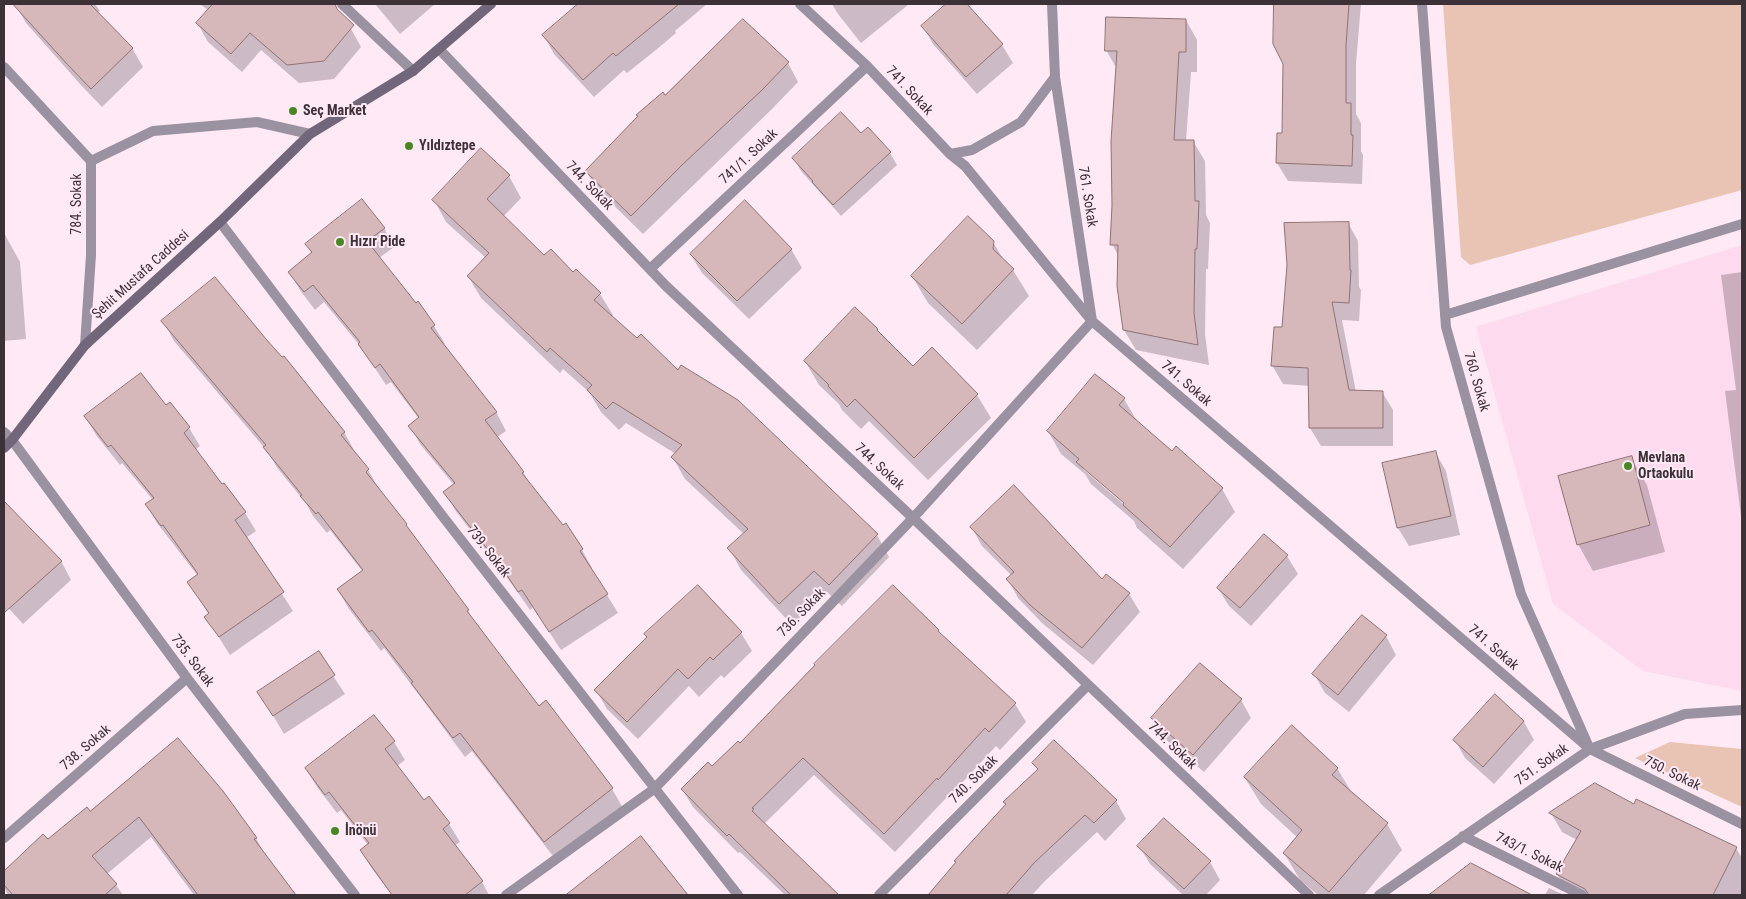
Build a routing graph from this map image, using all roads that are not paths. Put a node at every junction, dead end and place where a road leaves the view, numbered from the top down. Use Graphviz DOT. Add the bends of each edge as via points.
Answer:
graph roads {
  1 [pos="342,4"];
  2 [pos="491,4"];
  3 [pos="800,4"];
  4 [pos="1052,4"];
  5 [pos="1422,4"];
  6 [pos="440,50"];
  7 [pos="867,66"];
  8 [pos="4,67"];
  9 [pos="414,71"];
  10 [pos="1055,77"];
  11 [pos="310,134"];
  12 [pos="950,154"];
  13 [pos="92,161"];
  14 [pos="220,222"];
  15 [pos="1742,224"];
  16 [pos="650,269"];
  17 [pos="1445,315"];
  18 [pos="1092,321"];
  19 [pos="85,345"];
  20 [pos="4,432"];
  21 [pos="12,440"];
  22 [pos="4,448"];
  23 [pos="913,518"];
  24 [pos="187,678"];
  25 [pos="1088,685"];
  26 [pos="1742,710"];
  27 [pos="1590,749"];
  28 [pos="654,789"];
  29 [pos="1742,824"];
  30 [pos="1463,836"];
  31 [pos="4,838"];
  32 [pos="356,895"];
  33 [pos="506,895"];
  34 [pos="738,895"];
  35 [pos="879,895"];
  36 [pos="1309,895"];
  37 [pos="1379,895"];
  38 [pos="1582,895"];
  1 -- 9 [label="street"];
  2 -- 6 [label="street, Şehit Mustafa Caddesi"];
  3 -- 7 [label="street, 741. Sokak"];
  4 -- 10 [label="street, 761. Sokak"];
  5 -- 17 [label="street, 760. Sokak"];
  6 -- 9 [label="street, Şehit Mustafa Caddesi"];
  6 -- 16 [label="street, 744. Sokak"];
  7 -- 12 [label="street, 741. Sokak"];
  7 -- 16 [label="street, 741/1. Sokak"];
  8 -- 13 [label="street, 784. Sokak"];
  9 -- 11 [label="street, Şehit Mustafa Caddesi"];
  10 -- 12 [label="street" via="1021,122 972,150"];
  10 -- 18 [label="street, 761. Sokak"];
  11 -- 13 [label="street" via="257,122 152,131"];
  11 -- 14 [label="street, Şehit Mustafa Caddesi"];
  12 -- 18 [label="street, 741. Sokak" via="965,166"];
  13 -- 19 [label="street, 784. Sokak" via="91,255"];
  14 -- 19 [label="street, Şehit Mustafa Caddesi"];
  14 -- 28 [label="street, 739. Sokak"];
  15 -- 17 [label="street"];
  16 -- 23 [label="street, 744. Sokak"];
  17 -- 27 [label="street, 760. Sokak" via="1521,594"];
  18 -- 23 [label="street, 736. Sokak"];
  18 -- 27 [label="street, 741. Sokak"];
  19 -- 21 [label="street, Şehit Mustafa Caddesi"];
  20 -- 21 [label="street, 735. Sokak"];
  21 -- 22 [label="street, Şehit Mustafa Caddesi"];
  21 -- 24 [label="street, 735. Sokak"];
  23 -- 25 [label="street, 744. Sokak"];
  23 -- 28 [label="street, 736. Sokak"];
  24 -- 31 [label="street, 738. Sokak"];
  24 -- 32 [label="street, 735. Sokak"];
  25 -- 35 [label="street, 740. Sokak"];
  25 -- 36 [label="street, 744. Sokak"];
  26 -- 27 [label="street, 751. Sokak" via="1685,714"];
  27 -- 29 [label="street, 750. Sokak"];
  27 -- 30 [label="street, 751. Sokak"];
  28 -- 33 [label="street, 736. Sokak"];
  28 -- 34 [label="street, 739. Sokak"];
  30 -- 37 [label="street, 751. Sokak"];
  30 -- 38 [label="street, 743/1. Sokak"];
}
